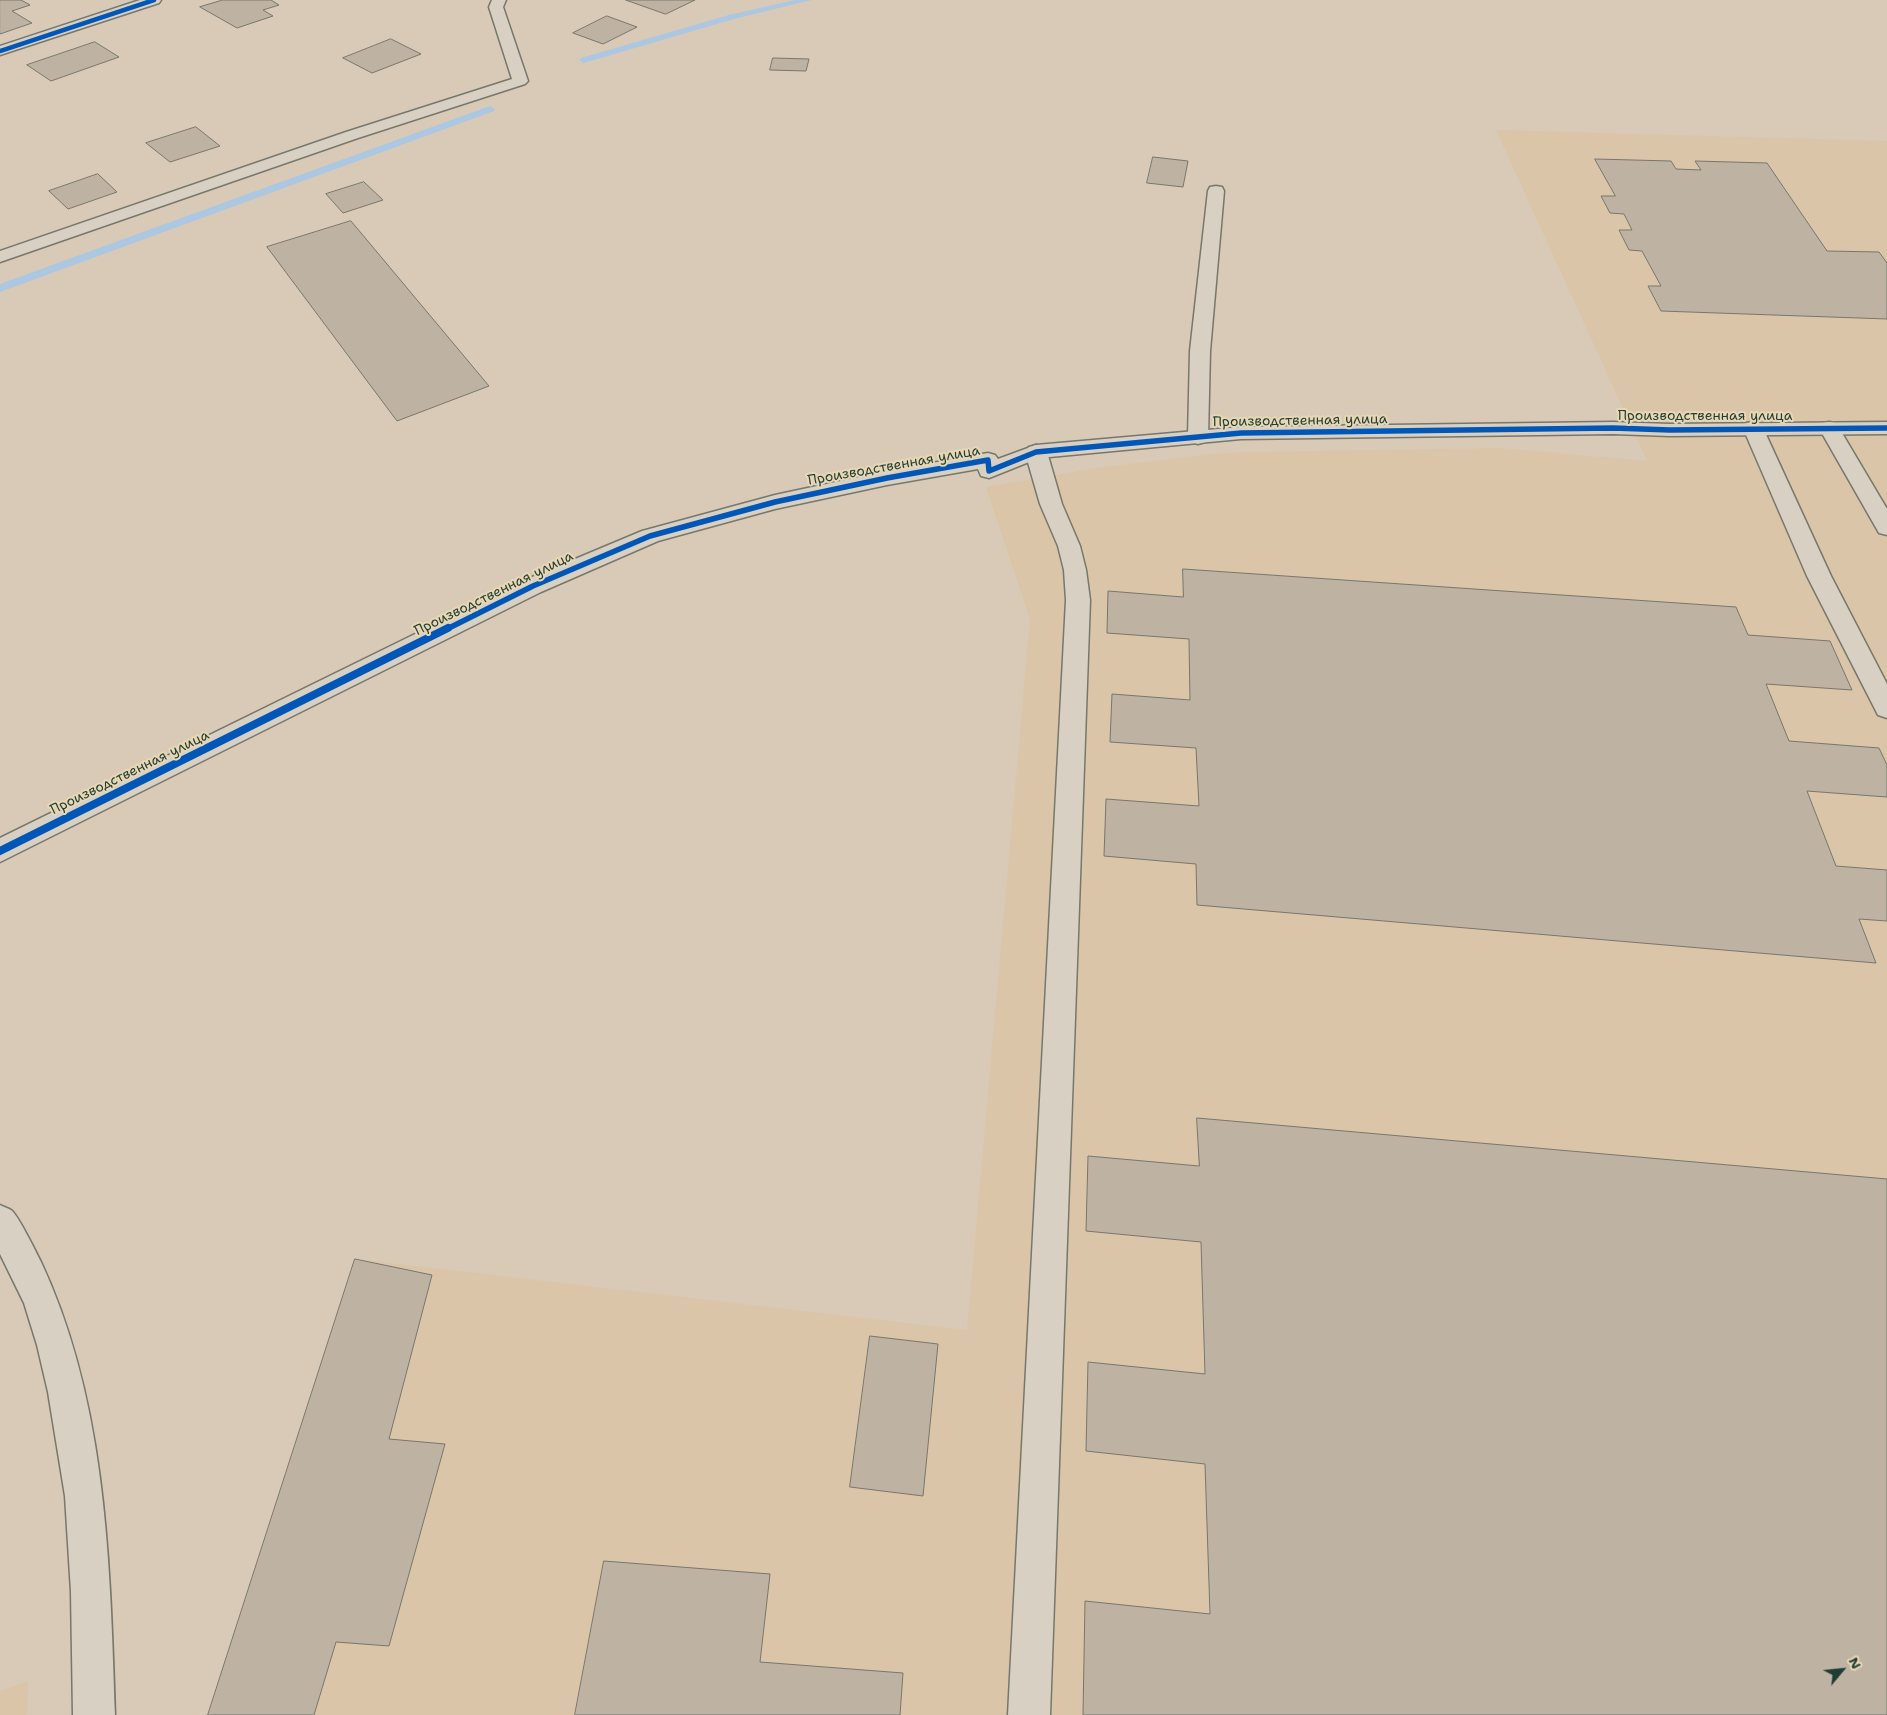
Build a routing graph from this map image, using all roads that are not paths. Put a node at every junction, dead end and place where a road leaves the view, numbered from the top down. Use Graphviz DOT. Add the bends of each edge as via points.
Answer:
graph roads {
  1 [pos="154,0"];
  2 [pos="499,0"];
  3 [pos="0,51"];
  4 [pos="1216,191"];
  5 [pos="0,257"];
  6 [pos="1753,428"];
  7 [pos="1829,428"];
  8 [pos="1887,428"];
  9 [pos="1198,437"];
  10 [pos="1036,452"];
  11 [pos="1887,528"];
  12 [pos="1887,708"];
  13 [pos="0,852"];
  14 [pos="0,1222"];
  15 [pos="94,1715"];
  16 [pos="1029,1715"];
  1 -- 3 [label="street"];
  2 -- 5 [label="street" via="496,6 520,82 352,135"];
  4 -- 9 [label="street" via="1200,351"];
  6 -- 7 [label="street, Производственная улица"];
  6 -- 9 [label="street, Производственная улица" via="1241,433"];
  6 -- 12 [label="street" via="1819,576"];
  7 -- 8 [label="street, Производственная улица"];
  7 -- 11 [label="street"];
  9 -- 10 [label="street, Производственная улица"];
  10 -- 13 [label="street, Производственная улица" via="989,471 988,460 887,478 775,502 650,536 533,586"];
  10 -- 16 [label="street" via="1051,504 1069,546 1078,600"];
  14 -- 15 [label="street" via="40,1299 66,1392 84,1496 91,1592"];
}
